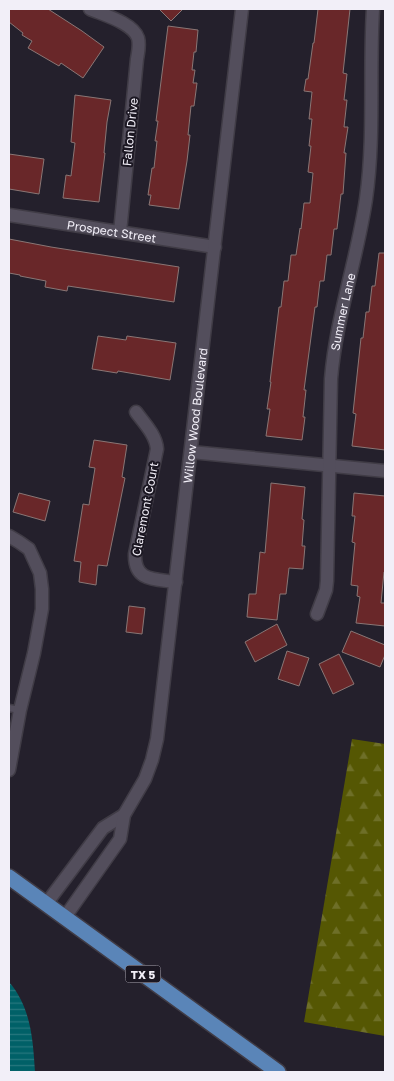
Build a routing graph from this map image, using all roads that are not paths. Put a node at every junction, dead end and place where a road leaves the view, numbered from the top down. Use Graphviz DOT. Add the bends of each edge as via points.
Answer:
graph roads {
  1 [pos="90,9"];
  2 [pos="242,9"];
  3 [pos="373,9"];
  4 [pos="9,215"];
  5 [pos="120,232"];
  6 [pos="215,247"];
  7 [pos="136,412"];
  8 [pos="191,452"];
  9 [pos="329,466"];
  10 [pos="385,471"];
  11 [pos="9,536"];
  12 [pos="176,582"];
  13 [pos="317,614"];
  14 [pos="14,709"];
  15 [pos="9,770"];
  16 [pos="124,816"];
  17 [pos="9,877"];
  18 [pos="46,904"];
  19 [pos="64,917"];
  20 [pos="278,1072"];
  1 -- 5 [label="street, Fallon Drive" via="128,26 138,39"];
  2 -- 6 [label="street, Willow Wood Boulevard"];
  3 -- 9 [label="street, Summer Lane" via="369,173 362,226 334,348"];
  4 -- 5 [label="street, Prospect Street"];
  5 -- 6 [label="street, Prospect Street"];
  6 -- 8 [label="street, Willow Wood Boulevard"];
  7 -- 12 [label="street, Claremont Court" via="153,436 157,449 135,554 136,568 147,578"];
  8 -- 9 [label="street"];
  8 -- 12 [label="street, Willow Wood Boulevard"];
  9 -- 10 [label="street"];
  9 -- 13 [label="street, Summer Lane" via="327,582"];
  11 -- 14 [label="street" via="29,549 40,574 42,589 34,653"];
  12 -- 16 [label="street, Willow Wood Boulevard" via="157,739 145,779"];
  14 -- 15 [label="street"];
  16 -- 18 [label="street, Willow Wood Boulevard" via="103,828"];
  16 -- 19 [label="street, Willow Wood Boulevard" via="120,839"];
  17 -- 18 [label="main road, TX 5"];
  18 -- 19 [label="main road, TX 5"];
  19 -- 20 [label="main road, TX 5"];
}
